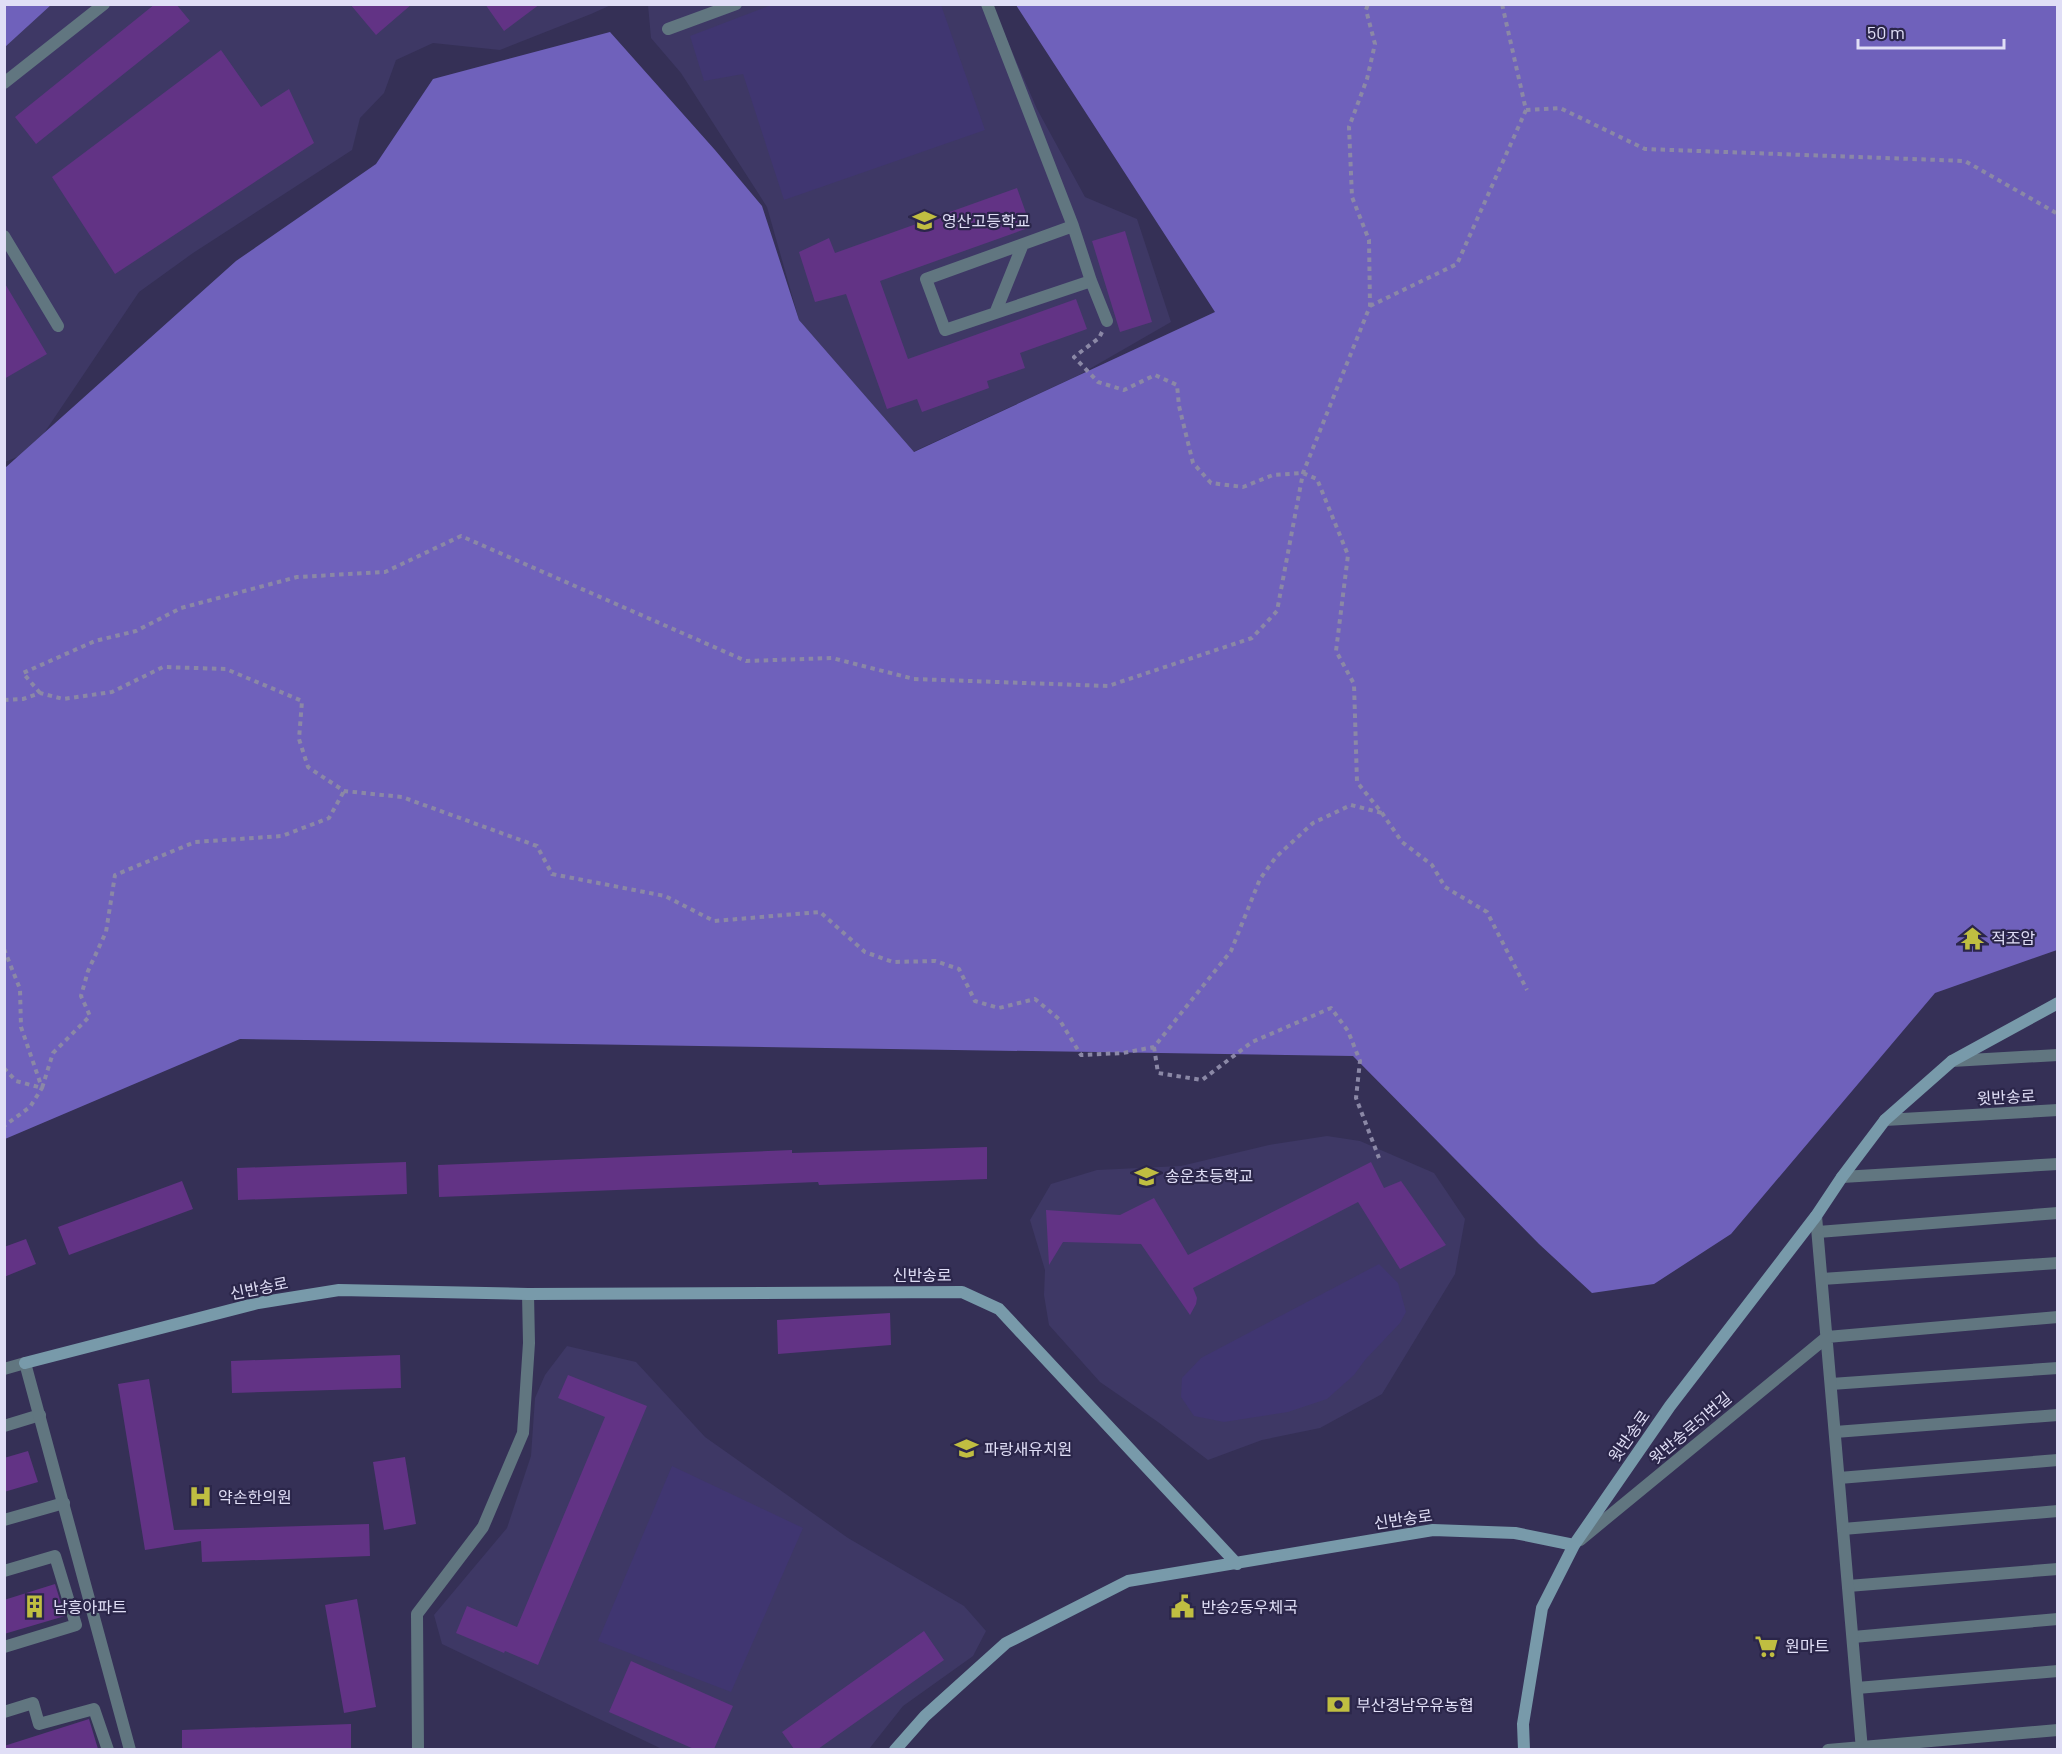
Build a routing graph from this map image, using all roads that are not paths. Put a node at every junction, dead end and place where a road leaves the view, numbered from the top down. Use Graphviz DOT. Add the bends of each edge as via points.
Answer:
graph roads {
  1 [pos="104,4"];
  2 [pos="736,4"];
  3 [pos="987,4"];
  4 [pos="668,29"];
  5 [pos="4,83"];
  6 [pos="1073,226"];
  7 [pos="4,236"];
  8 [pos="1023,244"];
  9 [pos="1091,281"];
  10 [pos="996,311"];
  11 [pos="1107,321"];
  12 [pos="58,326"];
  13 [pos="2058,1003"];
  14 [pos="2058,1055"];
  15 [pos="1952,1061"];
  16 [pos="2058,1110"];
  17 [pos="1885,1120"];
  18 [pos="2058,1164"];
  19 [pos="1842,1177"];
  20 [pos="2058,1213"];
  21 [pos="1816,1216"];
  22 [pos="1818,1232"];
  23 [pos="2058,1263"];
  24 [pos="1822,1279"];
  25 [pos="528,1294"];
  26 [pos="2058,1317"];
  27 [pos="1827,1337"];
  28 [pos="25,1363"];
  29 [pos="2058,1368"];
  30 [pos="4,1369"];
  31 [pos="1831,1384"];
  32 [pos="40,1414"];
  33 [pos="2058,1416"];
  34 [pos="4,1426"];
  35 [pos="1835,1432"];
  36 [pos="2058,1460"];
  37 [pos="1839,1478"];
  38 [pos="64,1503"];
  39 [pos="2058,1511"];
  40 [pos="4,1520"];
  41 [pos="1843,1529"];
  42 [pos="1574,1545"];
  43 [pos="1237,1564"];
  44 [pos="2058,1569"];
  45 [pos="4,1571"];
  46 [pos="1848,1586"];
  47 [pos="2058,1619"];
  48 [pos="1853,1637"];
  49 [pos="4,1647"];
  50 [pos="2058,1671"];
  51 [pos="1857,1688"];
  52 [pos="4,1712"];
  53 [pos="2058,1730"];
  54 [pos="1862,1748"];
  55 [pos="108,1749"];
  56 [pos="130,1749"];
  57 [pos="418,1749"];
  58 [pos="895,1749"];
  59 [pos="1524,1749"];
  60 [pos="1828,1749"];
  1 -- 5 [label="street"];
  2 -- 4 [label="street"];
  3 -- 6 [label="street"];
  6 -- 8 [label="street"];
  6 -- 9 [label="street"];
  7 -- 12 [label="street"];
  8 -- 10 [label="street"];
  8 -- 10 [label="street" via="926,279 945,330"];
  9 -- 10 [label="street"];
  9 -- 11 [label="street"];
  13 -- 15 [label="main road, 윗반송로"];
  14 -- 15 [label="street"];
  15 -- 17 [label="main road, 윗반송로"];
  16 -- 17 [label="street, 윗반송로"];
  17 -- 19 [label="main road, 윗반송로"];
  18 -- 19 [label="street"];
  19 -- 21 [label="main road, 윗반송로"];
  20 -- 22 [label="street"];
  21 -- 22 [label="street"];
  21 -- 42 [label="main road, 윗반송로" via="1670,1406"];
  22 -- 24 [label="street"];
  23 -- 24 [label="street"];
  24 -- 27 [label="street"];
  25 -- 28 [label="main road, 신반송로" via="339,1290 258,1303"];
  25 -- 43 [label="main road, 신반송로" via="962,1292 999,1309"];
  25 -- 57 [label="street" via="523,1433 483,1527 417,1614"];
  26 -- 27 [label="street"];
  27 -- 31 [label="street"];
  27 -- 42 [label="street, 윗반송로51번길"];
  28 -- 30 [label="street, 신반송로"];
  28 -- 32 [label="street"];
  29 -- 31 [label="street"];
  31 -- 35 [label="street"];
  32 -- 34 [label="street"];
  32 -- 38 [label="street"];
  33 -- 35 [label="street"];
  35 -- 37 [label="street"];
  36 -- 37 [label="street"];
  37 -- 41 [label="street"];
  38 -- 40 [label="street"];
  38 -- 56 [label="street"];
  39 -- 41 [label="street"];
  41 -- 46 [label="street"];
  42 -- 43 [label="main road, 신반송로" via="1515,1533 1433,1530"];
  42 -- 59 [label="main road, 윗반송로" via="1542,1608 1523,1724"];
  43 -- 58 [label="main road, 신반송로" via="1128,1581 1006,1643 925,1716"];
  44 -- 46 [label="street"];
  45 -- 49 [label="street" via="55,1556 76,1625"];
  46 -- 48 [label="street"];
  47 -- 48 [label="street"];
  48 -- 51 [label="street"];
  50 -- 51 [label="street"];
  51 -- 54 [label="street"];
  52 -- 55 [label="street" via="33,1703 39,1724 94,1709"];
  53 -- 54 [label="street"];
  54 -- 60 [label="street"];
}
